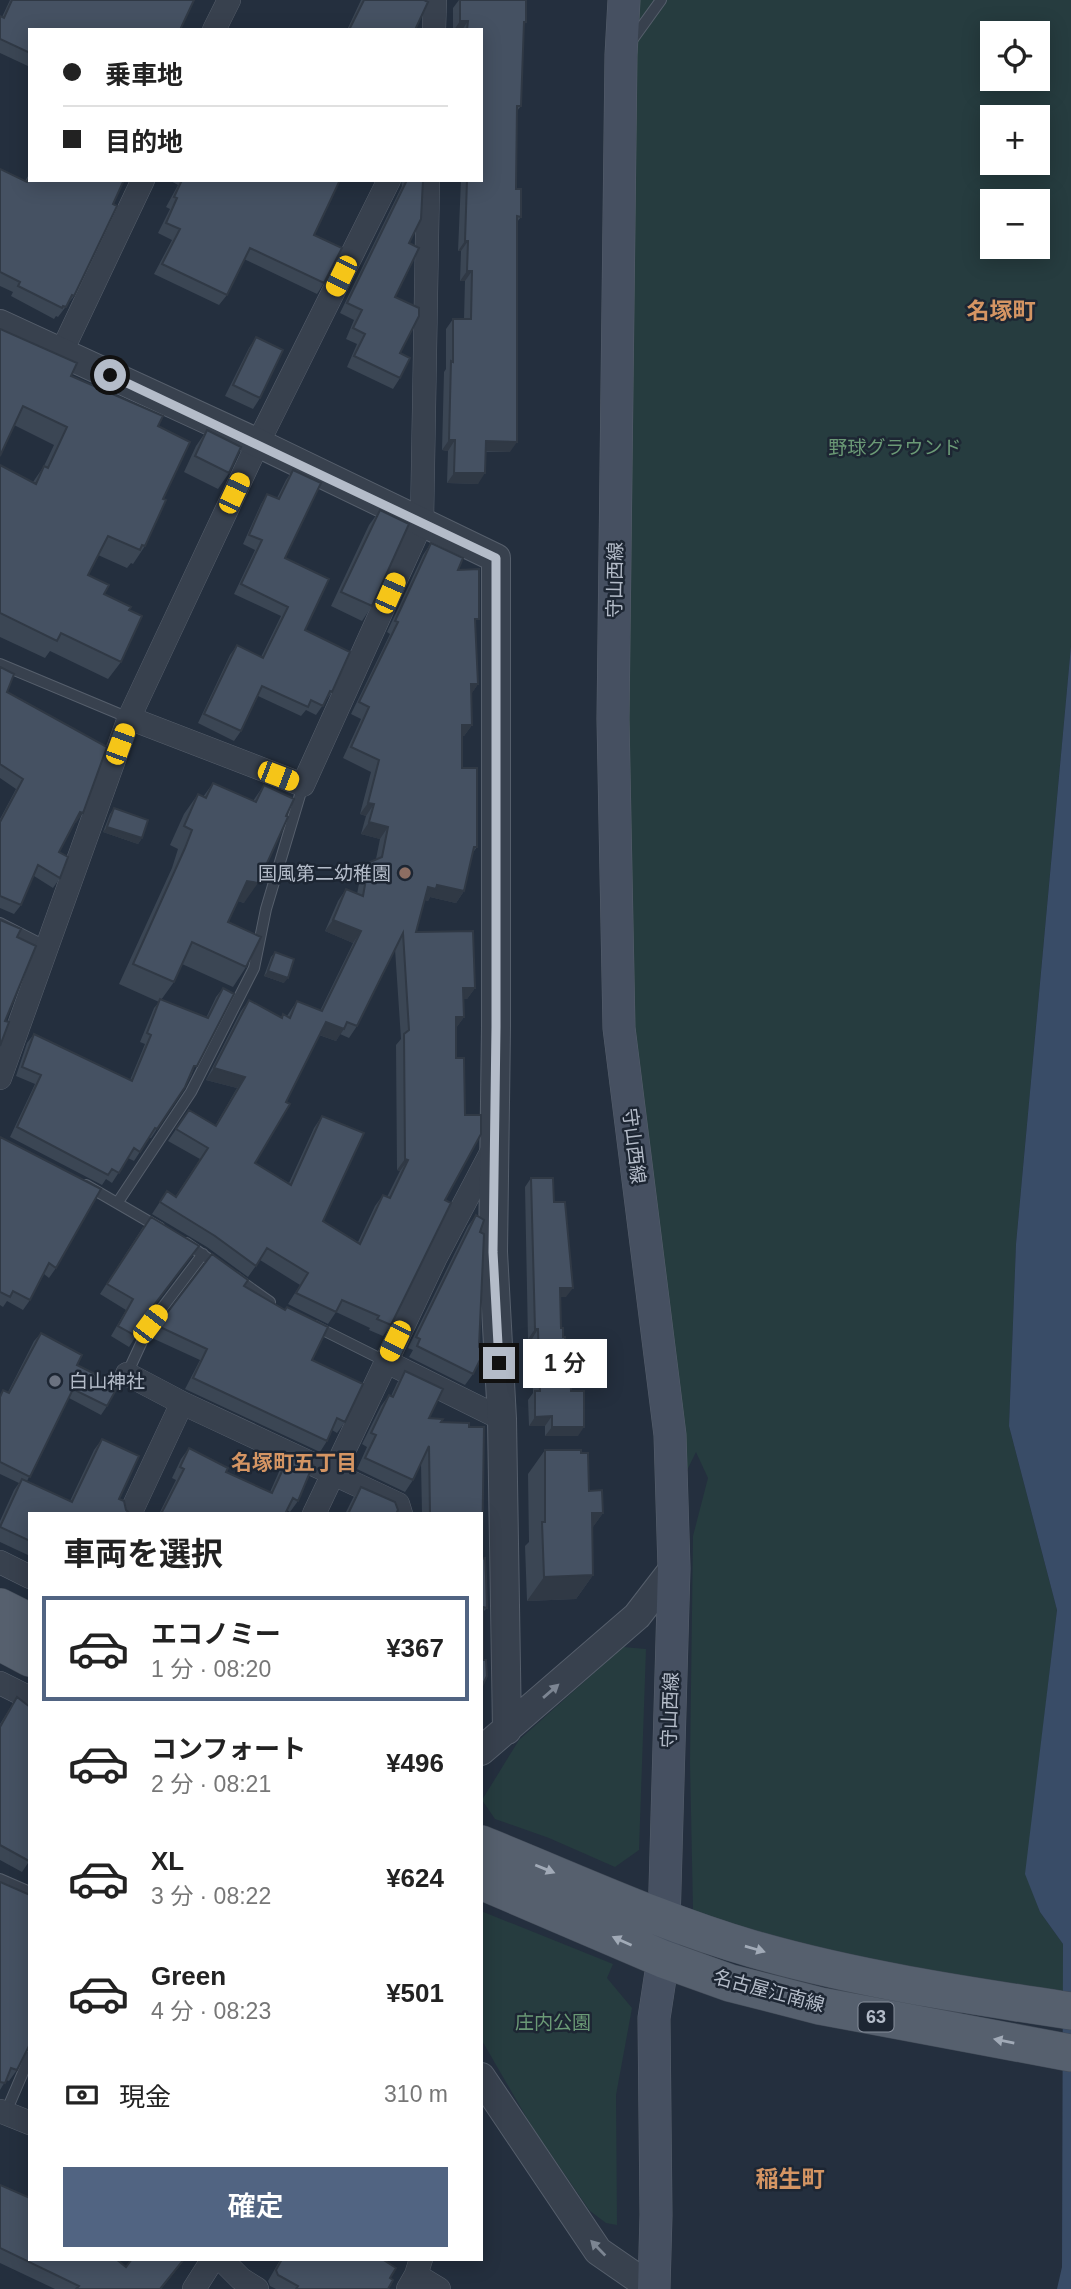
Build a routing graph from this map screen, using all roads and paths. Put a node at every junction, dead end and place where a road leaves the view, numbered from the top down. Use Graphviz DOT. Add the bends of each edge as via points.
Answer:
graph roads {
  1 [pos="229,0"];
  2 [pos="435,0"];
  3 [pos="624,0"];
  4 [pos="661,0"];
  5 [pos="216,28"];
  6 [pos="434,28"];
  7 [pos="621,55"];
  8 [pos="142,182"];
  9 [pos="388,182"];
  10 [pos="428,182"];
  11 [pos="0,324"];
  12 [pos="61,352"];
  13 [pos="257,443"];
  14 [pos="422,522"];
  15 [pos="0,664"];
  16 [pos="129,718"];
  17 [pos="303,785"];
  18 [pos="0,923"];
  19 [pos="47,947"];
  20 [pos="0,1079"];
  21 [pos="494,1147"];
  22 [pos="71,1177"];
  23 [pos="118,1202"];
  24 [pos="203,1254"];
  25 [pos="276,1307"];
  26 [pos="300,1319"];
  27 [pos="385,1361"];
  28 [pos="127,1374"];
  29 [pos="182,1403"];
  30 [pos="502,1419"];
  31 [pos="333,1473"];
  32 [pos="131,1512"];
  33 [pos="315,1512"];
  34 [pos="400,1512"];
  35 [pos="0,1563"];
  36 [pos="674,1568"];
  37 [pos="28,1576"];
  38 [pos="0,1607"];
  39 [pos="28,1621"];
  40 [pos="0,1642"];
  41 [pos="28,1657"];
  42 [pos="0,1683"];
  43 [pos="28,1697"];
  44 [pos="506,1730"];
  45 [pos="483,1749"];
  46 [pos="483,1845"];
  47 [pos="0,1879"];
  48 [pos="483,1882"];
  49 [pos="28,1891"];
  50 [pos="677,1922"];
  51 [pos="674,1963"];
  52 [pos="1071,2011"];
  53 [pos="1071,2053"];
  54 [pos="28,2060"];
  55 [pos="483,2080"];
  56 [pos="3,2111"];
  57 [pos="28,2122"];
  58 [pos="212,2261"];
  59 [pos="223,2261"];
  60 [pos="415,2275"];
  61 [pos="194,2289"];
  62 [pos="257,2289"];
  63 [pos="439,2289"];
  64 [pos="653,2289"];
  1 -- 5 [label="street"];
  2 -- 6 [label="street"];
  3 -- 7 [label="main road, 守山西線"];
  4 -- 7 [label="lane"];
  7 -- 36 [label="main road, 守山西線" via="613,719 619,1028 670,1435"];
  8 -- 12 [label="street"];
  9 -- 13 [label="street"];
  10 -- 14 [label="street"];
  11 -- 12 [label="street"];
  12 -- 13 [label="street"];
  13 -- 14 [label="street"];
  13 -- 16 [label="street"];
  14 -- 17 [label="street"];
  14 -- 21 [label="street" via="496,558"];
  15 -- 16 [label="lane"];
  16 -- 17 [label="street"];
  16 -- 19 [label="street"];
  17 -- 23 [label="lane" via="266,909 254,968 191,1092"];
  18 -- 19 [label="lane"];
  19 -- 20 [label="street"];
  21 -- 27 [label="street"];
  21 -- 30 [label="street" via="493,1252"];
  22 -- 23 [label="lane"];
  23 -- 24 [label="lane"];
  24 -- 25 [label="lane"];
  24 -- 28 [label="lane" via="150,1324"];
  26 -- 27 [label="lane"];
  27 -- 30 [label="street"];
  27 -- 31 [label="street"];
  28 -- 29 [label="street"];
  29 -- 31 [label="street"];
  29 -- 32 [label="street"];
  30 -- 44 [label="street"];
  31 -- 33 [label="street"];
  31 -- 34 [label="street" via="398,1504"];
  35 -- 37 [label="street"];
  44 -- 36 [label="street, one-way" via="637,1616"];
  36 -- 50 [label="main road, 守山西線"];
  38 -- 39 [label="main road"];
  40 -- 41 [label="main road"];
  42 -- 43 [label="street"];
  44 -- 45 [label="street"];
  46 -- 50 [label="main road, 名古屋江南線 / 63, one-way"];
  47 -- 49 [label="lane"];
  51 -- 48 [label="main road, 名古屋江南線 / 63, one-way"];
  50 -- 51 [label="main road, 守山西線"];
  50 -- 52 [label="main road, 名古屋江南線 / 63, one-way" via="752,1949 831,1969"];
  53 -- 51 [label="main road, 名古屋江南線 / 63, one-way" via="820,2006"];
  51 -- 64 [label="main road, 守山西線" via="654,2018"];
  54 -- 56 [label="lane"];
  64 -- 55 [label="street, one-way" via="597,2251"];
  56 -- 57 [label="street"];
  58 -- 61 [label="street"];
  59 -- 62 [label="street"];
  60 -- 63 [label="street"];
}
